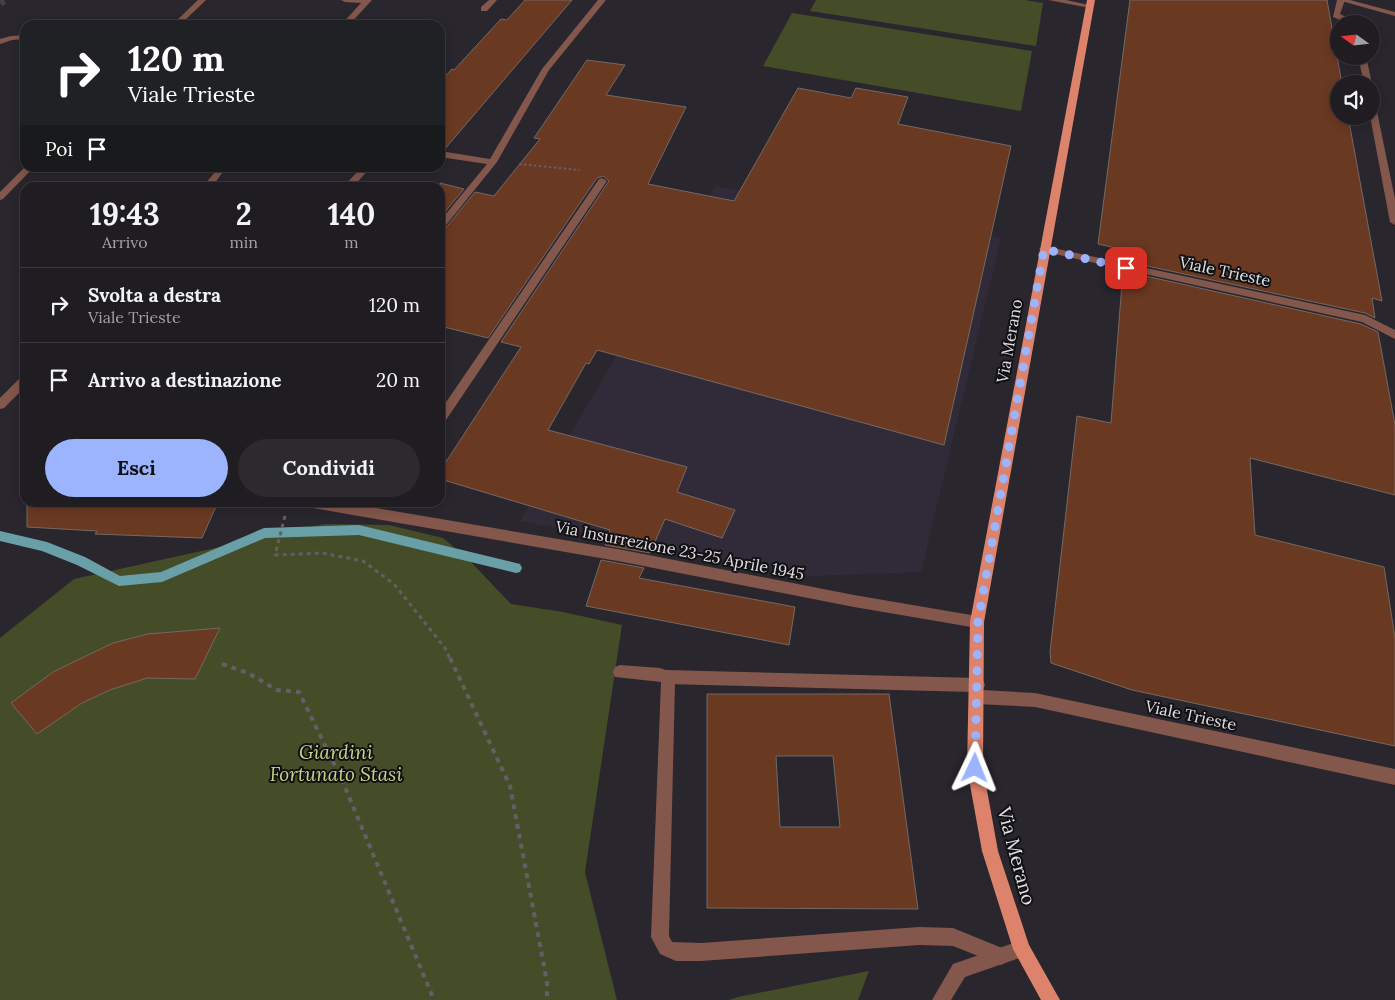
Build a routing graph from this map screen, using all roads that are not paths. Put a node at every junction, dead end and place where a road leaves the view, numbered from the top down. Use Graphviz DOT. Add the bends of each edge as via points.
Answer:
graph roads {
  1 [pos="202,0"];
  2 [pos="345,0"];
  3 [pos="367,0"];
  4 [pos="493,0"];
  5 [pos="602,0"];
  6 [pos="1052,0"];
  7 [pos="1342,0"];
  8 [pos="1091,3"];
  9 [pos="484,9"];
  10 [pos="1395,14"];
  11 [pos="1336,15"];
  12 [pos="181,20"];
  13 [pos="349,20"];
  14 [pos="20,38"];
  15 [pos="0,42"];
  16 [pos="1376,125"];
  17 [pos="445,155"];
  18 [pos="493,162"];
  19 [pos="25,172"];
  20 [pos="219,172"];
  21 [pos="362,172"];
  22 [pos="602,181"];
  23 [pos="211,182"];
  24 [pos="352,182"];
  25 [pos="0,197"];
  26 [pos="445,221"];
  27 [pos="1395,222"];
  28 [pos="1044,249"];
  29 [pos="1395,335"];
  30 [pos="20,385"];
  31 [pos="0,405"];
  32 [pos="445,413"];
  33 [pos="379,508"];
  34 [pos="978,622"];
  35 [pos="620,672"];
  36 [pos="666,677"];
  37 [pos="978,691"];
  38 [pos="1395,777"];
  39 [pos="1022,949"];
  40 [pos="1001,956"];
  41 [pos="941,1000"];
  42 [pos="1052,1000"];
  1 -- 12 [label="street"];
  2 -- 3 [label="street"];
  3 -- 13 [label="street"];
  4 -- 9 [label="street"];
  5 -- 18 [label="street" via="546,69"];
  6 -- 8 [label="street, Via Merano"];
  7 -- 10 [label="street"];
  7 -- 11 [label="street"];
  8 -- 28 [label="main road, Via Merano"];
  14 -- 15 [label="street"];
  16 -- 27 [label="street"];
  17 -- 18 [label="street"];
  18 -- 26 [label="street"];
  19 -- 25 [label="street"];
  20 -- 23 [label="street"];
  21 -- 24 [label="street"];
  22 -- 32 [label="street"];
  28 -- 29 [label="street, Viale Trieste" via="1365,319"];
  28 -- 34 [label="main road, Via Merano"];
  30 -- 31 [label="street"];
  33 -- 34 [label="street, Via Insurrezione 23-25 Aprile 1945" via="854,601"];
  34 -- 37 [label="main road, Via Merano"];
  35 -- 36 [label="street"];
  36 -- 37 [label="street"];
  36 -- 40 [label="street" via="668,696 659,916 660,937 666,948 676,952 701,952 919,936 953,937"];
  37 -- 38 [label="street, Viale Trieste" via="1087,710"];
  37 -- 39 [label="main road, Via Merano" via="975,768 990,851"];
  39 -- 40 [label="street"];
  39 -- 42 [label="main road, Via Merano"];
  40 -- 41 [label="street" via="959,970"];
}
